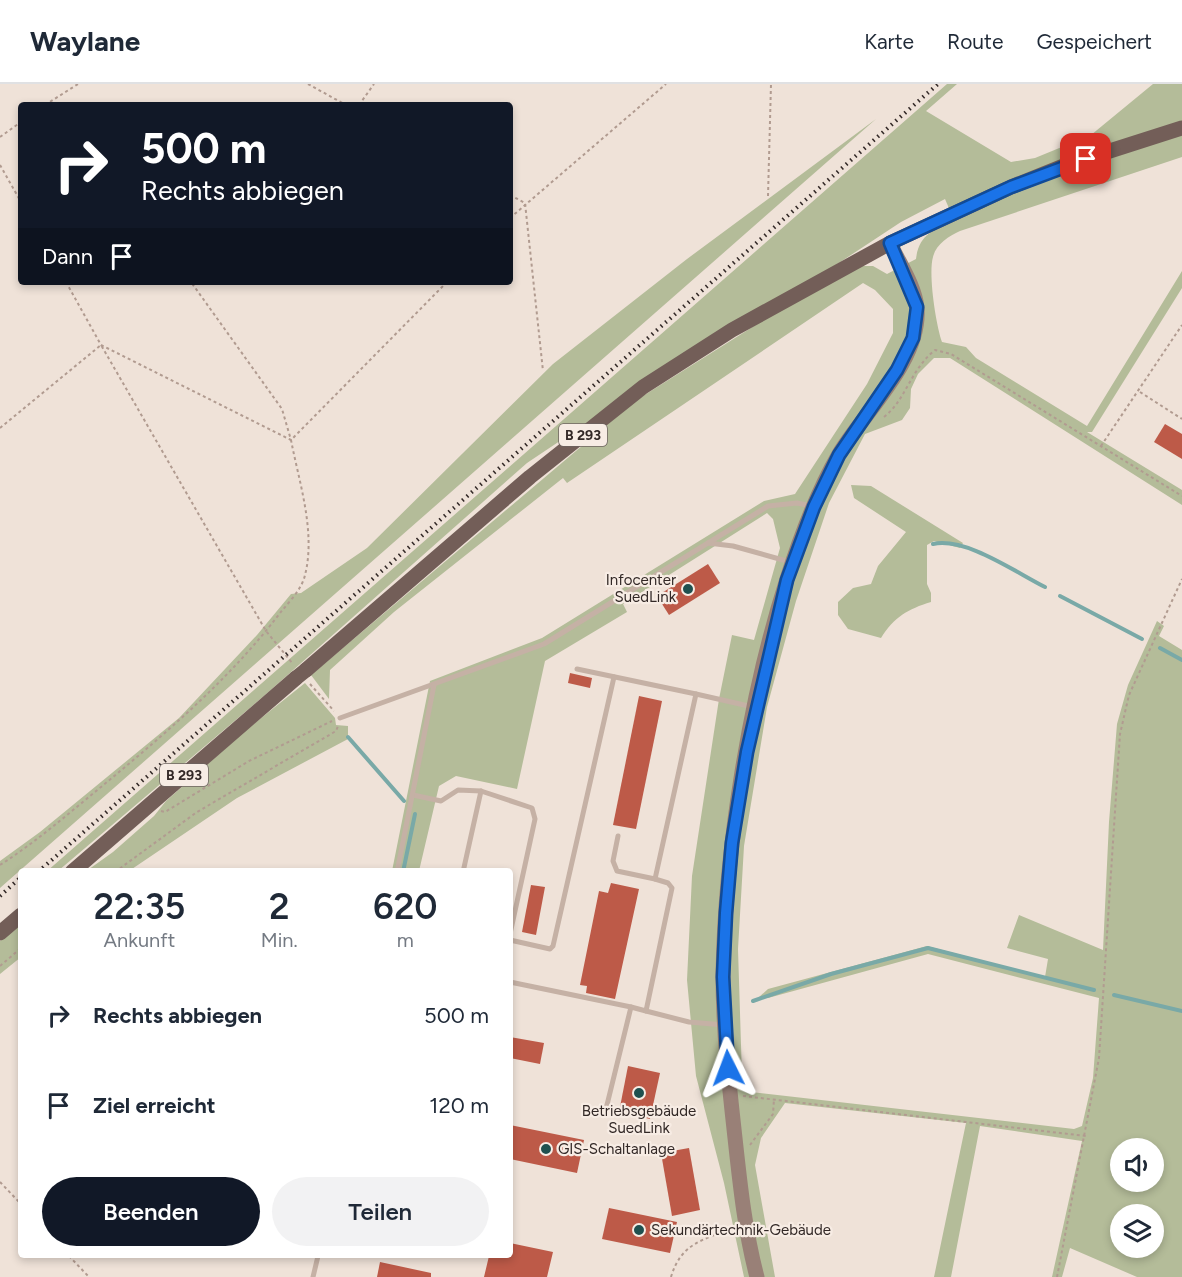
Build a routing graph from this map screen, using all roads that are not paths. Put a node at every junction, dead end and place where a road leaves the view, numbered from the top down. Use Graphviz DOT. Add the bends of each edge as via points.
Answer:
graph roads {
  1 [pos="1182,129"];
  2 [pos="890,243"];
  3 [pos="814,507"];
  4 [pos="708,543"];
  5 [pos="793,563"];
  6 [pos="577,669"];
  7 [pos="614,677"];
  8 [pos="434,686"];
  9 [pos="696,694"];
  10 [pos="756,707"];
  11 [pos="340,717"];
  12 [pos="481,791"];
  13 [pos="412,795"];
  14 [pos="618,836"];
  15 [pos="77,868"];
  16 [pos="399,868"];
  17 [pos="464,868"];
  18 [pos="655,879"];
  19 [pos="18,918"];
  20 [pos="513,920"];
  21 [pos="0,933"];
  22 [pos="513,941"];
  23 [pos="513,983"];
  24 [pos="632,1007"];
  25 [pos="646,1011"];
  26 [pos="726,1025"];
  27 [pos="605,1113"];
  28 [pos="318,1258"];
  29 [pos="313,1277"];
  30 [pos="757,1277"];
  1 -- 2 [label="main road, B 293" via="1066,165"];
  2 -- 3 [label="main road" via="917,307 913,338 897,370 839,455"];
  2 -- 15 [label="main road, B 293" via="732,330 642,387 530,477"];
  3 -- 4 [label="lane" via="797,503 768,506"];
  3 -- 5 [label="main road"];
  4 -- 5 [label="lane"];
  4 -- 8 [label="lane" via="544,644"];
  5 -- 10 [label="main road"];
  6 -- 7 [label="lane"];
  7 -- 9 [label="lane"];
  7 -- 22 [label="lane" via="553,946 550,949"];
  8 -- 11 [label="lane"];
  8 -- 13 [label="lane"];
  9 -- 10 [label="lane"];
  9 -- 18 [label="lane"];
  10 -- 26 [label="main road" via="732,843 723,977"];
  12 -- 13 [label="lane" via="458,790 441,801"];
  12 -- 17 [label="lane"];
  12 -- 20 [label="lane" via="532,808 535,819"];
  13 -- 16 [label="lane"];
  14 -- 18 [label="lane" via="613,861 617,871"];
  18 -- 25 [label="lane" via="672,888"];
  19 -- 21 [label="main road"];
  23 -- 24 [label="lane"];
  24 -- 25 [label="lane"];
  24 -- 27 [label="lane"];
  25 -- 26 [label="lane" via="689,1022"];
  26 -- 30 [label="main road" via="730,1095"];
  28 -- 29 [label="lane"];
}
